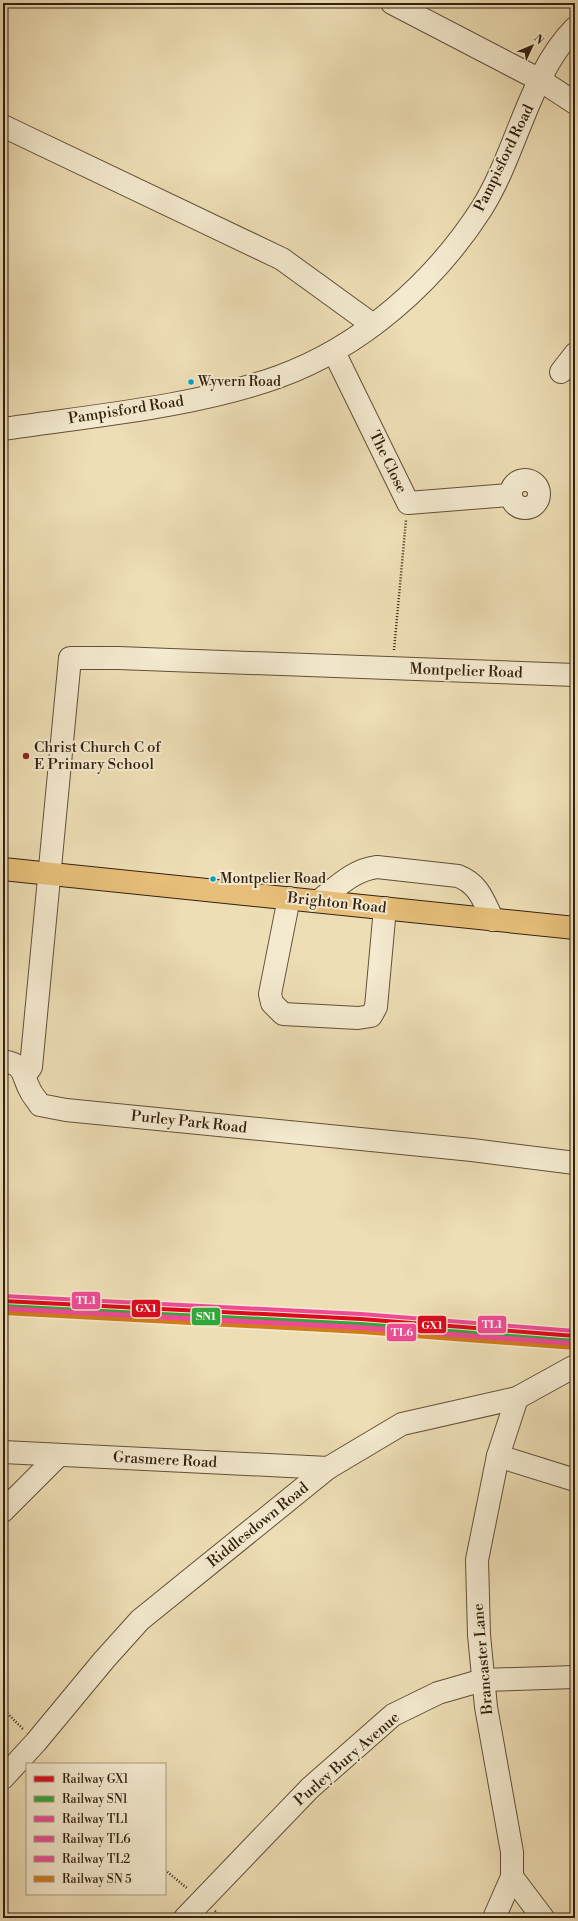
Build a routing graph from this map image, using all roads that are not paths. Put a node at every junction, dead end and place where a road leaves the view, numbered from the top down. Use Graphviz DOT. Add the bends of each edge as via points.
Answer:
graph roads {
  1 [pos="392,3"];
  2 [pos="575,28"];
  3 [pos="540,80"];
  4 [pos="575,103"];
  5 [pos="3,126"];
  6 [pos="373,325"];
  7 [pos="334,352"];
  8 [pos="575,354"];
  9 [pos="561,372"];
  10 [pos="3,429"];
  11 [pos="509,495"];
  12 [pos="575,675"];
  13 [pos="3,869"];
  14 [pos="48,873"];
  15 [pos="289,898"];
  16 [pos="319,901"];
  17 [pos="385,908"];
  18 [pos="494,920"];
  19 [pos="575,928"];
  20 [pos="3,1061"];
  21 [pos="26,1075"];
  22 [pos="575,1163"];
  23 [pos="575,1366"];
  24 [pos="517,1398"];
  25 [pos="3,1452"];
  26 [pos="59,1455"];
  27 [pos="498,1456"];
  28 [pos="328,1468"];
  29 [pos="575,1480"];
  30 [pos="3,1511"];
  31 [pos="575,1677"];
  32 [pos="483,1680"];
  33 [pos="3,1778"];
  34 [pos="512,1877"];
  35 [pos="185,1918"];
  36 [pos="494,1918"];
  37 [pos="543,1918"];
  1 -- 3 [label="street"];
  2 -- 3 [label="street, Pampisford Road" via="556,49"];
  3 -- 4 [label="street"];
  3 -- 6 [label="street, Pampisford Road" via="506,162 474,220 433,270 406,298"];
  5 -- 6 [label="street" via="282,259"];
  6 -- 7 [label="street, Pampisford Road"];
  7 -- 10 [label="street, Pampisford Road" via="278,377 210,395"];
  7 -- 11 [label="street, The Close" via="408,503"];
  8 -- 9 [label="street"];
  12 -- 14 [label="street, Montpelier Road" via="70,658"];
  13 -- 14 [label="main road, Brighton Road"];
  14 -- 15 [label="main road, Brighton Road"];
  14 -- 21 [label="street" via="31,1067"];
  15 -- 16 [label="main road, Brighton Road"];
  15 -- 17 [label="street" via="270,994 272,1003 283,1014 358,1018 370,1016 376,1007"];
  16 -- 17 [label="main road, Brighton Road"];
  16 -- 18 [label="street" via="352,875 367,868 443,874 458,876 476,886"];
  17 -- 18 [label="main road, Brighton Road"];
  18 -- 19 [label="main road, Brighton Road"];
  20 -- 21 [label="street" via="16,1065"];
  21 -- 22 [label="street, Purley Park Road" via="30,1091 40,1105 66,1110 472,1150"];
  23 -- 24 [label="street, Riddlesdown Road"];
  24 -- 27 [label="street, Brancaster Lane"];
  24 -- 28 [label="street, Riddlesdown Road" via="402,1424"];
  25 -- 26 [label="street, Grasmere Road"];
  26 -- 28 [label="street, Grasmere Road"];
  26 -- 30 [label="street"];
  27 -- 29 [label="street"];
  27 -- 32 [label="street, Brancaster Lane" via="478,1560 479,1635"];
  28 -- 33 [label="street, Riddlesdown Road" via="140,1620"];
  31 -- 32 [label="street, Purley Bury Avenue"];
  32 -- 34 [label="street, Brancaster Lane" via="512,1852"];
  32 -- 35 [label="street, Purley Bury Avenue" via="438,1693 393,1715 310,1788"];
  34 -- 36 [label="street, Brancaster Lane"];
  34 -- 37 [label="street"];
}
